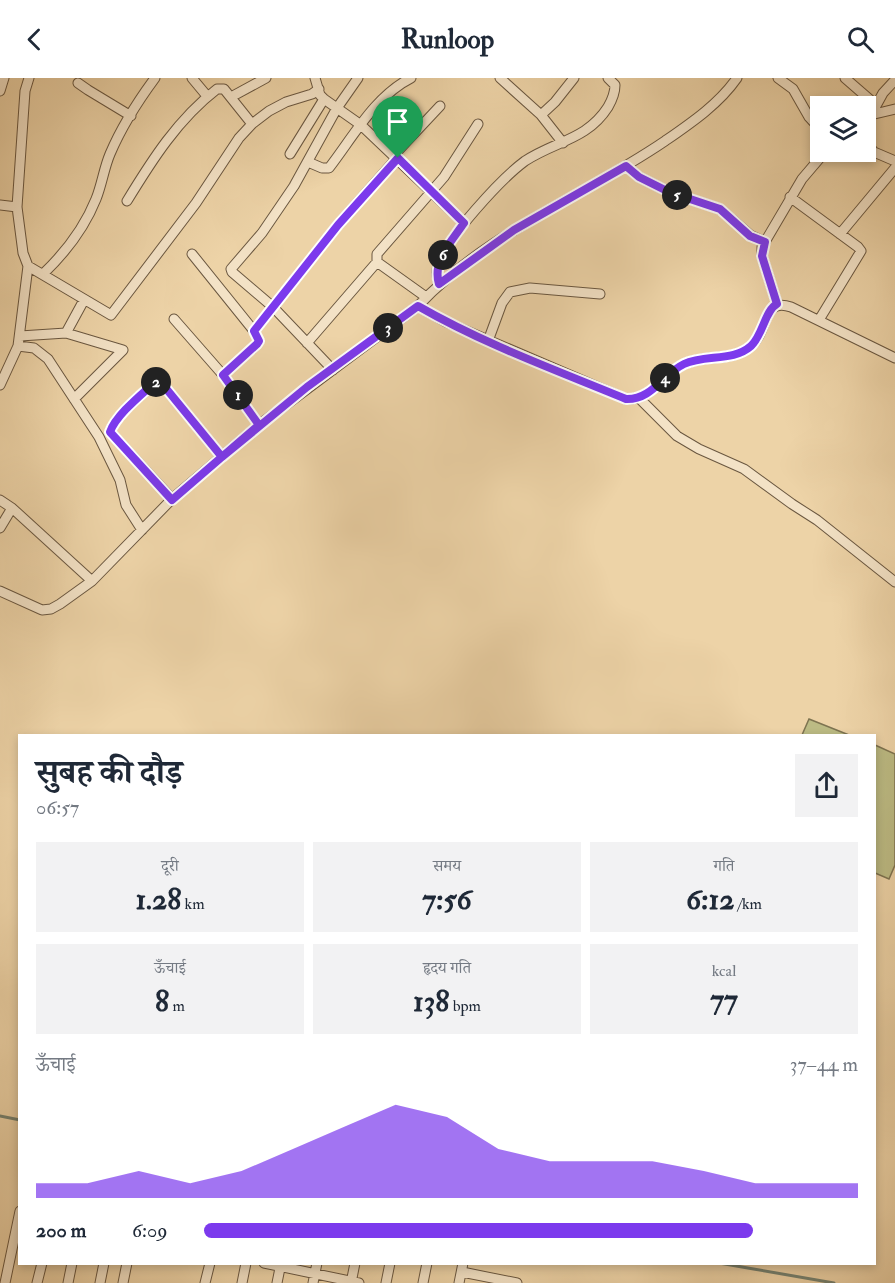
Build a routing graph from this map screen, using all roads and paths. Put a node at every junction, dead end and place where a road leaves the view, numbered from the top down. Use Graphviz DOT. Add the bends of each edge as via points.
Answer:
graph roads {
  1 [pos="4,78"];
  2 [pos="29,78"];
  3 [pos="155,78"];
  4 [pos="192,78"];
  5 [pos="266,78"];
  6 [pos="315,78"];
  7 [pos="358,78"];
  8 [pos="411,78"];
  9 [pos="500,78"];
  10 [pos="574,78"];
  11 [pos="737,78"];
  12 [pos="778,78"];
  13 [pos="845,78"];
  14 [pos="624,79"];
  15 [pos="77,80"];
  16 [pos="895,80"];
  17 [pos="612,82"];
  18 [pos="319,89"];
  19 [pos="0,91"];
  20 [pos="207,96"];
  21 [pos="859,96"];
  22 [pos="231,98"];
  23 [pos="324,99"];
  24 [pos="876,105"];
  25 [pos="440,106"];
  26 [pos="337,108"];
  27 [pos="895,109"];
  28 [pos="876,111"];
  29 [pos="541,115"];
  30 [pos="130,116"];
  31 [pos="810,117"];
  32 [pos="252,124"];
  33 [pos="478,124"];
  34 [pos="362,125"];
  35 [pos="563,143"];
  36 [pos="290,153"];
  37 [pos="876,153"];
  38 [pos="396,157"];
  39 [pos="895,161"];
  40 [pos="308,162"];
  41 [pos="816,162"];
  42 [pos="626,166"];
  43 [pos="895,168"];
  44 [pos="432,191"];
  45 [pos="790,196"];
  46 [pos="127,201"];
  47 [pos="0,205"];
  48 [pos="17,207"];
  49 [pos="464,223"];
  50 [pos="840,234"];
  51 [pos="765,242"];
  52 [pos="192,254"];
  53 [pos="377,262"];
  54 [pos="28,266"];
  55 [pos="43,274"];
  56 [pos="439,284"];
  57 [pos="600,294"];
  58 [pos="426,297"];
  59 [pos="84,300"];
  60 [pos="777,304"];
  61 [pos="418,306"];
  62 [pos="273,307"];
  63 [pos="174,319"];
  64 [pos="819,320"];
  65 [pos="254,331"];
  66 [pos="66,333"];
  67 [pos="20,336"];
  68 [pos="488,341"];
  69 [pos="307,343"];
  70 [pos="18,346"];
  71 [pos="895,358"];
  72 [pos="333,370"];
  73 [pos="223,375"];
  74 [pos="0,385"];
  75 [pos="639,398"];
  76 [pos="74,399"];
  77 [pos="259,425"];
  78 [pos="222,457"];
  79 [pos="0,500"];
  80 [pos="172,500"];
  81 [pos="12,508"];
  82 [pos="0,528"];
  83 [pos="142,530"];
  84 [pos="92,581"];
  85 [pos="895,582"];
  86 [pos="0,591"];
  87 [pos="18,1215"];
  88 [pos="0,1249"];
  89 [pos="9,1255"];
  90 [pos="42,1265"];
  91 [pos="72,1265"];
  92 [pos="104,1265"];
  93 [pos="127,1265"];
  94 [pos="210,1265"];
  95 [pos="246,1265"];
  96 [pos="281,1265"];
  97 [pos="355,1265"];
  98 [pos="390,1265"];
  99 [pos="427,1265"];
  100 [pos="463,1267"];
  101 [pos="314,1279"];
  102 [pos="354,1282"];
  103 [pos="5,1283"];
  104 [pos="37,1283"];
  105 [pos="68,1283"];
  106 [pos="100,1283"];
  107 [pos="123,1283"];
  108 [pos="205,1283"];
  109 [pos="242,1283"];
  110 [pos="277,1283"];
  111 [pos="387,1283"];
  112 [pos="423,1283"];
  113 [pos="459,1283"];
  114 [pos="517,1283"];
  1 -- 19 [label="street"];
  2 -- 48 [label="street"];
  3 -- 30 [label="street"];
  4 -- 20 [label="street"];
  5 -- 22 [label="street"];
  6 -- 18 [label="street"];
  7 -- 26 [label="street"];
  8 -- 34 [label="street" via="391,89"];
  9 -- 29 [label="street"];
  10 -- 29 [label="street"];
  11 -- 42 [label="street" via="728,92 689,124"];
  12 -- 31 [label="street" via="793,89"];
  13 -- 21 [label="street"];
  14 -- 17 [label="street"];
  15 -- 30 [label="street"];
  16 -- 24 [label="street"];
  17 -- 35 [label="street" via="612,100 601,117"];
  18 -- 23 [label="street"];
  18 -- 32 [label="street" via="268,111"];
  20 -- 22 [label="street" via="220,88"];
  20 -- 46 [label="street" via="174,130"];
  22 -- 32 [label="street"];
  23 -- 26 [label="street"];
  23 -- 36 [label="street"];
  25 -- 38 [label="street"];
  26 -- 34 [label="street"];
  26 -- 40 [label="street"];
  27 -- 28 [label="street"];
  29 -- 35 [label="street"];
  30 -- 55 [label="street" via="110,154 96,201 80,231"];
  32 -- 59 [label="street" via="115,312 108,315"];
  33 -- 44 [label="street"];
  34 -- 38 [label="street"];
  34 -- 40 [label="street" via="329,168"];
  35 -- 49 [label="street" via="525,162"];
  37 -- 39 [label="street"];
  38 -- 44 [label="street"];
  38 -- 62 [label="street"];
  40 -- 62 [label="street" via="262,233 231,269"];
  41 -- 45 [label="street"];
  42 -- 51 [label="street" via="669,192 720,209 750,236"];
  42 -- 56 [label="street" via="514,230"];
  43 -- 50 [label="street"];
  44 -- 49 [label="street"];
  44 -- 53 [label="street" via="379,249"];
  45 -- 50 [label="street"];
  45 -- 51 [label="street"];
  47 -- 48 [label="street"];
  48 -- 54 [label="street"];
  49 -- 56 [label="street" via="437,267"];
  50 -- 64 [label="street" via="858,247 860,256"];
  51 -- 60 [label="street" via="762,256"];
  52 -- 65 [label="street"];
  53 -- 58 [label="street"];
  53 -- 69 [label="street"];
  54 -- 55 [label="street"];
  54 -- 67 [label="street"];
  55 -- 59 [label="street"];
  56 -- 58 [label="street"];
  57 -- 68 [label="street" via="530,288 510,292"];
  58 -- 61 [label="street"];
  59 -- 66 [label="street"];
  60 -- 64 [label="street" via="791,306"];
  60 -- 75 [label="street" via="772,306 751,346 741,352 684,364"];
  61 -- 68 [label="street"];
  61 -- 72 [label="street"];
  62 -- 65 [label="street"];
  62 -- 69 [label="street"];
  63 -- 73 [label="street"];
  64 -- 71 [label="street"];
  65 -- 73 [label="street" via="257,344"];
  66 -- 67 [label="street"];
  66 -- 76 [label="street" via="123,350"];
  67 -- 70 [label="street"];
  68 -- 75 [label="street" via="626,399"];
  69 -- 72 [label="street"];
  70 -- 74 [label="street"];
  70 -- 76 [label="street" via="41,352"];
  72 -- 77 [label="street"];
  73 -- 77 [label="street"];
  75 -- 85 [label="street" via="677,436 744,469 818,520"];
  76 -- 83 [label="street" via="99,437 120,480 126,505"];
  77 -- 78 [label="street"];
  78 -- 80 [label="street"];
  78 -- 80 [label="street" via="164,386 154,383 130,405 110,432"];
  79 -- 81 [label="street"];
  80 -- 83 [label="street"];
  81 -- 82 [label="street"];
  81 -- 84 [label="street"];
  83 -- 84 [label="street"];
  84 -- 86 [label="street" via="51,609 42,610"];
  87 -- 89 [label="street"];
  88 -- 89 [label="street"];
  89 -- 103 [label="street"];
  90 -- 104 [label="street"];
  91 -- 105 [label="street"];
  92 -- 106 [label="street"];
  93 -- 107 [label="street"];
  94 -- 108 [label="street"];
  95 -- 109 [label="street"];
  96 -- 101 [label="street"];
  96 -- 110 [label="street"];
  97 -- 102 [label="street"];
  98 -- 111 [label="street"];
  99 -- 112 [label="street"];
  100 -- 113 [label="street"];
  100 -- 114 [label="street"];
  101 -- 102 [label="street"];
}
